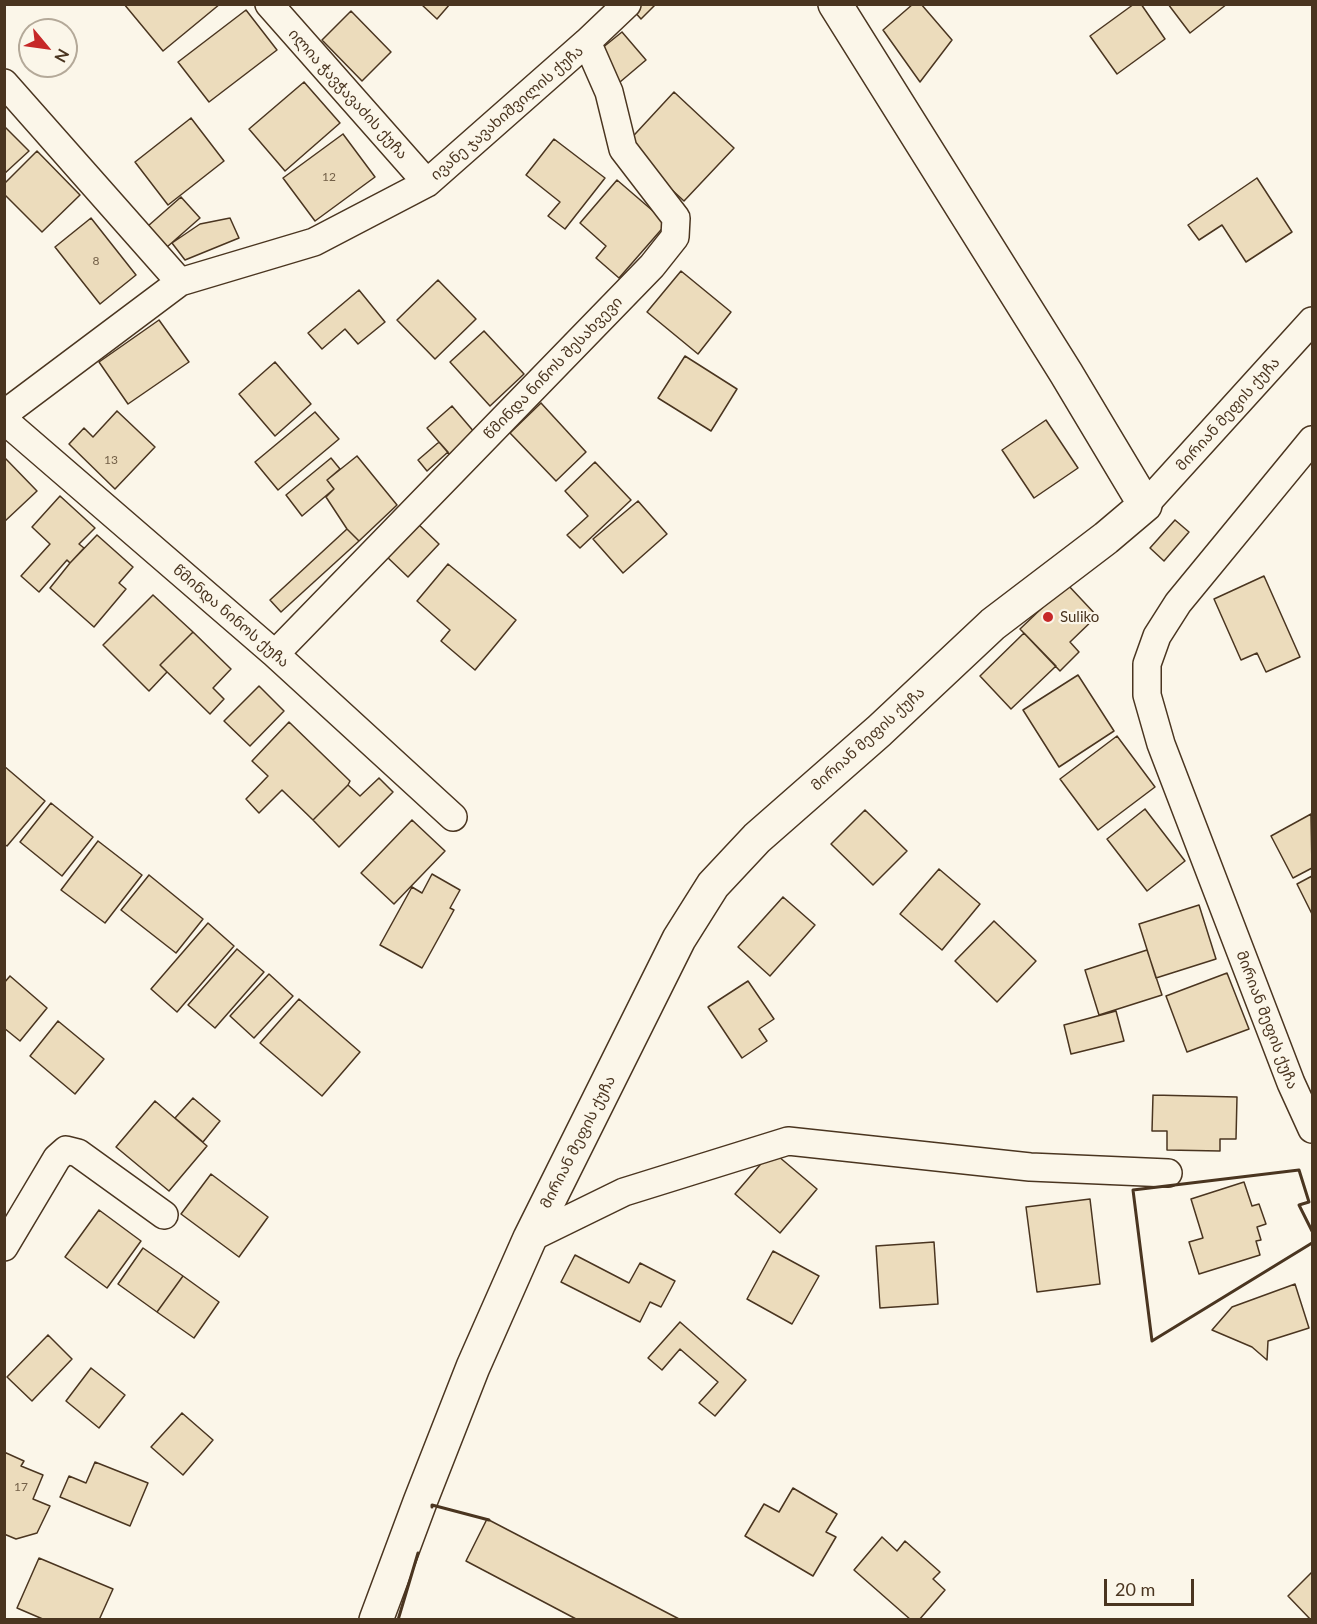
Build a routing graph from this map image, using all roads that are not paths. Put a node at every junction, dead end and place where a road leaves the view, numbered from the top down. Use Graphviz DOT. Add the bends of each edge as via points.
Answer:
graph roads {
  1 [pos="269,4"];
  2 [pos="627,4"];
  3 [pos="836,4"];
  4 [pos="587,42"];
  5 [pos="4,83"];
  6 [pos="427,183"];
  7 [pos="180,282"];
  8 [pos="1312,321"];
  9 [pos="4,414"];
  10 [pos="4,420"];
  11 [pos="1312,440"];
  12 [pos="1145,505"];
  13 [pos="275,654"];
  14 [pos="453,817"];
  15 [pos="1312,1129"];
  16 [pos="1168,1173"];
  17 [pos="164,1215"];
  18 [pos="530,1238"];
  19 [pos="4,1248"];
  20 [pos="376,1620"];
  1 -- 6 [label="street, ილია ჭავჭავაძის ქუჩა"];
  2 -- 4 [label="street, ივანე ჯავახიშვილის ქუჩა"];
  3 -- 12 [label="street"];
  4 -- 6 [label="street, ივანე ჯავახიშვილის ქუჩა"];
  4 -- 13 [label="street, წმინდა ნინოს შესახვევი" via="609,92 623,149 676,218 675,237 652,266"];
  5 -- 7 [label="street"];
  6 -- 7 [label="street, ივანე ჯავახიშვილის ქუჩა" via="314,242"];
  7 -- 9 [label="street, ივანე ჯავახიშვილის ქუჩა"];
  8 -- 12 [label="street, მირიან მეფის ქუჩა"];
  10 -- 13 [label="street, წმინდა ნინოს ქუჩა"];
  11 -- 15 [label="street, მირიან მეფის ქუჩა" via="1178,603 1157,636 1147,664 1147,695 1161,744"];
  12 -- 18 [label="street, მირიან მეფის ქუჩა" via="993,624 757,838 713,885 679,939"];
  13 -- 14 [label="street, წმინდა ნინოს ქუჩა"];
  16 -- 18 [label="street, მირიან მეფის ქუჩა" via="1030,1167 788,1142 624,1192"];
  17 -- 19 [label="street" via="78,1153 66,1150 57,1158"];
  18 -- 20 [label="street, მირიან მეფის ქუჩა" via="473,1367"];
}
